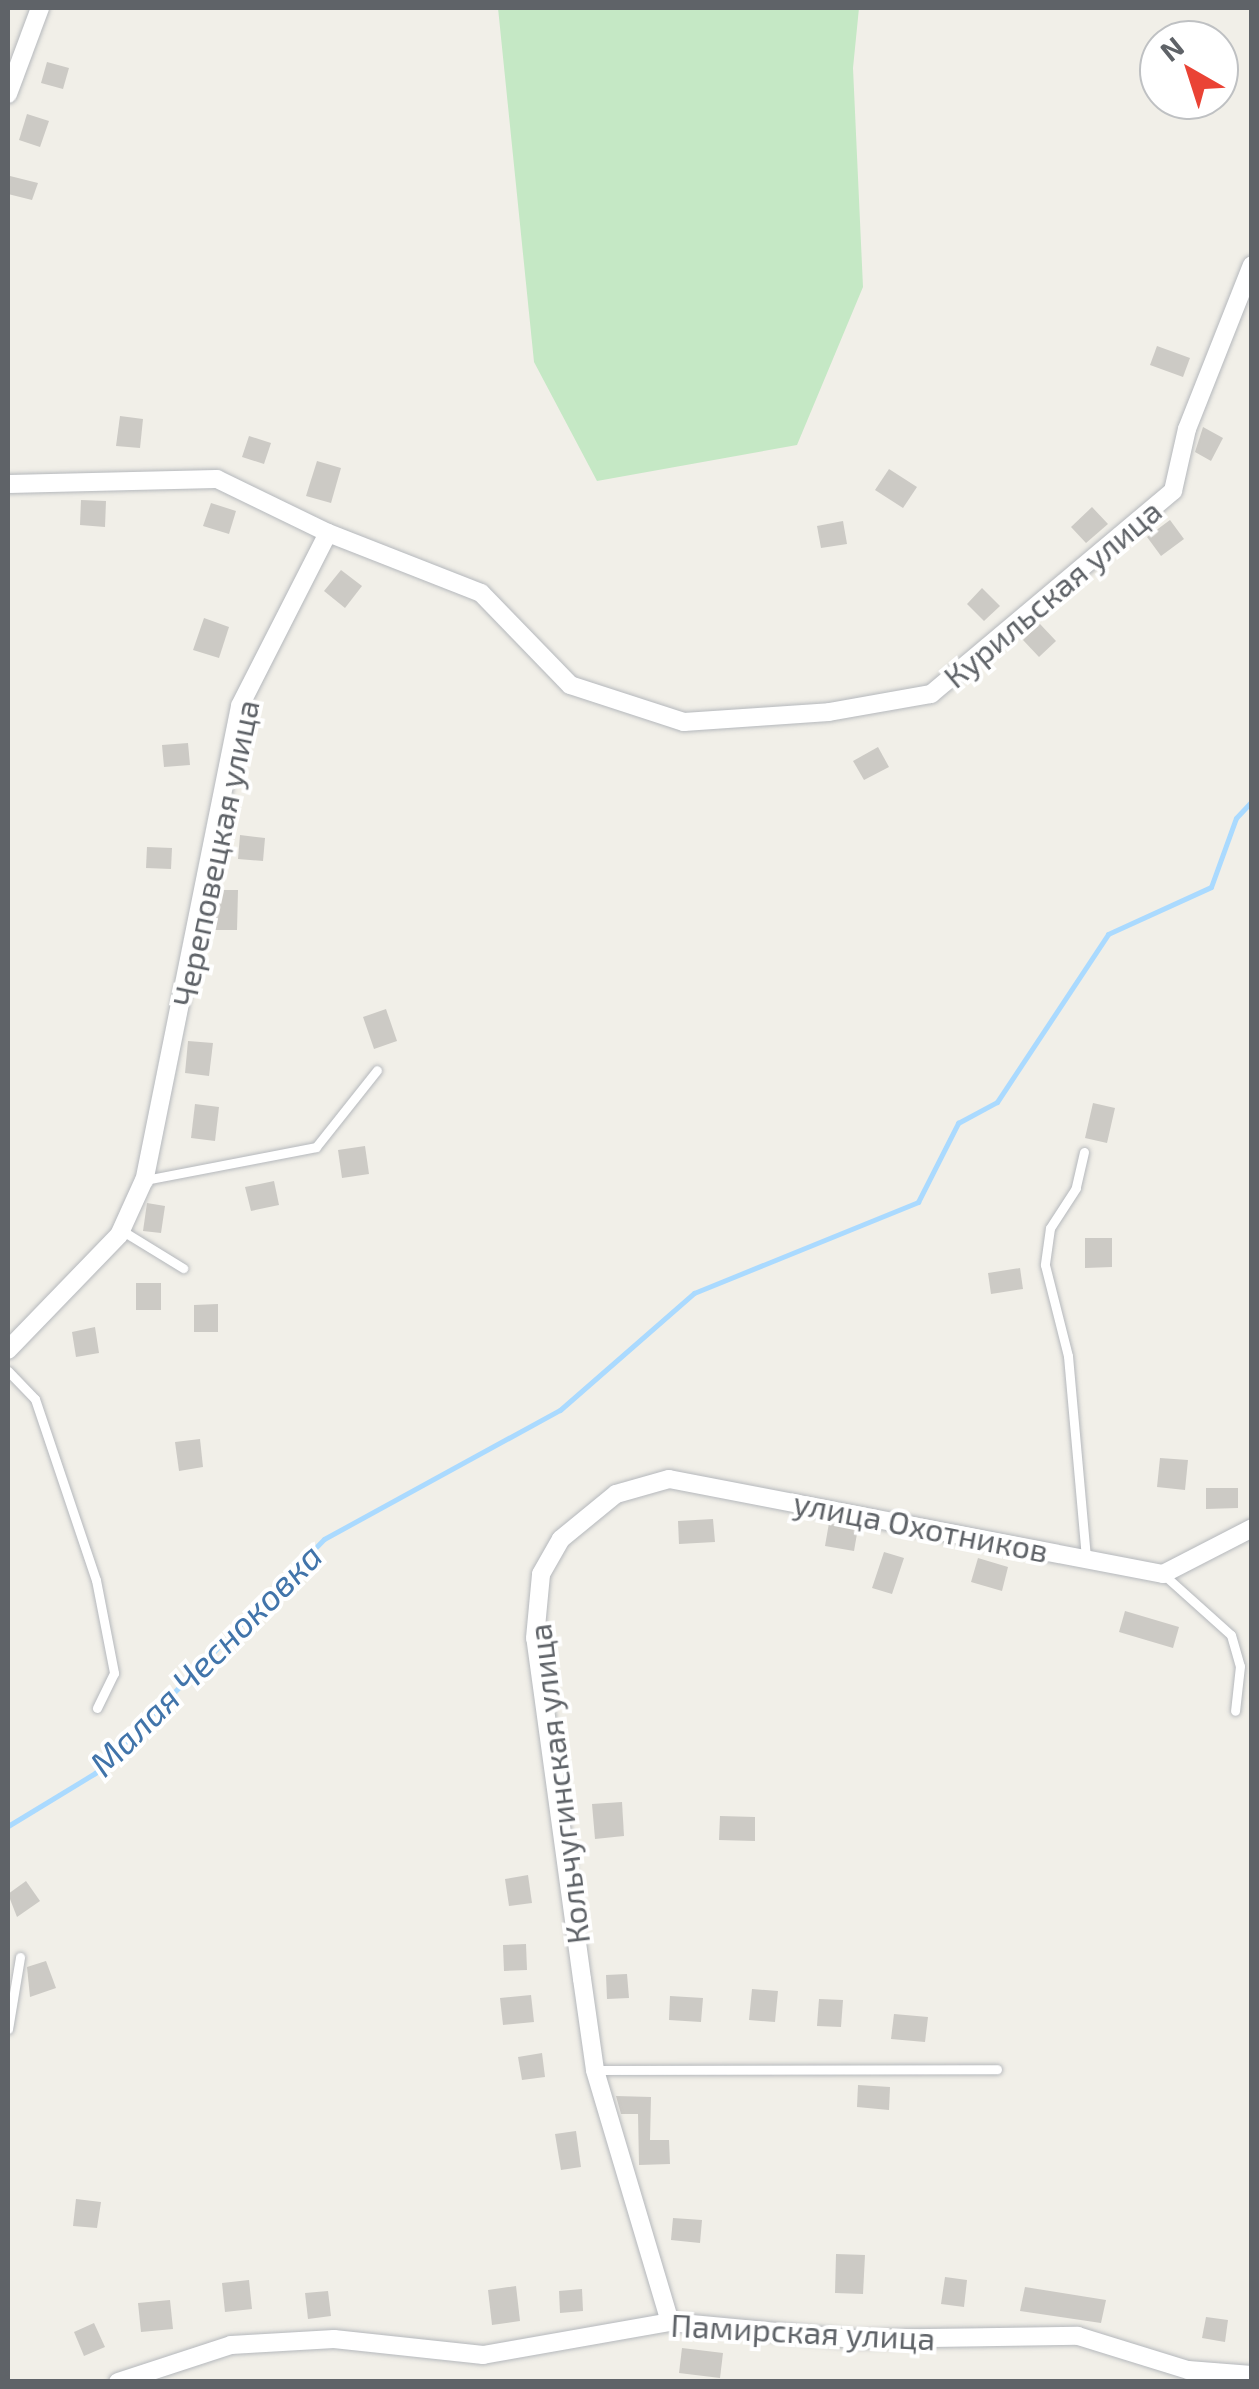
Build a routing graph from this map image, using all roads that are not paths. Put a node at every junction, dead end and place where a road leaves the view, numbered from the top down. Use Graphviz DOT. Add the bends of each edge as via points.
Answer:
graph roads {
  1 [pos="40,8"];
  2 [pos="8,94"];
  3 [pos="1252,265"];
  4 [pos="8,484"];
  5 [pos="328,533"];
  6 [pos="378,1070"];
  7 [pos="1084,1152"];
  8 [pos="144,1180"];
  9 [pos="121,1230"];
  10 [pos="183,1268"];
  11 [pos="8,1350"];
  12 [pos="8,1371"];
  13 [pos="587,1512"];
  14 [pos="1252,1528"];
  15 [pos="1086,1556"];
  16 [pos="1163,1574"];
  17 [pos="97,1708"];
  18 [pos="1234,1711"];
  19 [pos="20,1957"];
  20 [pos="8,2029"];
  21 [pos="997,2069"];
  22 [pos="595,2070"];
  23 [pos="670,2322"];
  24 [pos="1252,2375"];
  25 [pos="1189,2376"];
  26 [pos="118,2382"];
  1 -- 2 [label="street"];
  3 -- 5 [label="street, Курильская улица" via="1188,429 1173,491 931,694 829,712 684,722 570,685 481,593"];
  4 -- 5 [label="street" via="217,479"];
  5 -- 8 [label="street, Череповецкая улица" via="240,706"];
  6 -- 8 [label="lane" via="316,1147"];
  7 -- 15 [label="lane" via="1076,1188 1050,1228 1045,1265 1068,1356"];
  8 -- 9 [label="street, Череповецкая улица"];
  9 -- 10 [label="lane"];
  9 -- 11 [label="street, Череповецкая улица"];
  12 -- 17 [label="lane" via="35,1400 96,1580 114,1673"];
  13 -- 15 [label="street, улица Охотников" via="669,1478"];
  13 -- 22 [label="street, Кольчугинская улица" via="541,1574 534,1638"];
  14 -- 16 [label="street"];
  15 -- 16 [label="street, улица Охотников"];
  16 -- 18 [label="lane" via="1231,1634 1240,1666"];
  19 -- 20 [label="lane"];
  21 -- 22 [label="lane"];
  22 -- 23 [label="street, Кольчугинская улица"];
  23 -- 25 [label="street, Памирская улица" via="854,2338 1078,2336"];
  23 -- 26 [label="street, Памирская улица" via="483,2354 334,2339 231,2346"];
  24 -- 25 [label="street, Памирская улица"];
}
